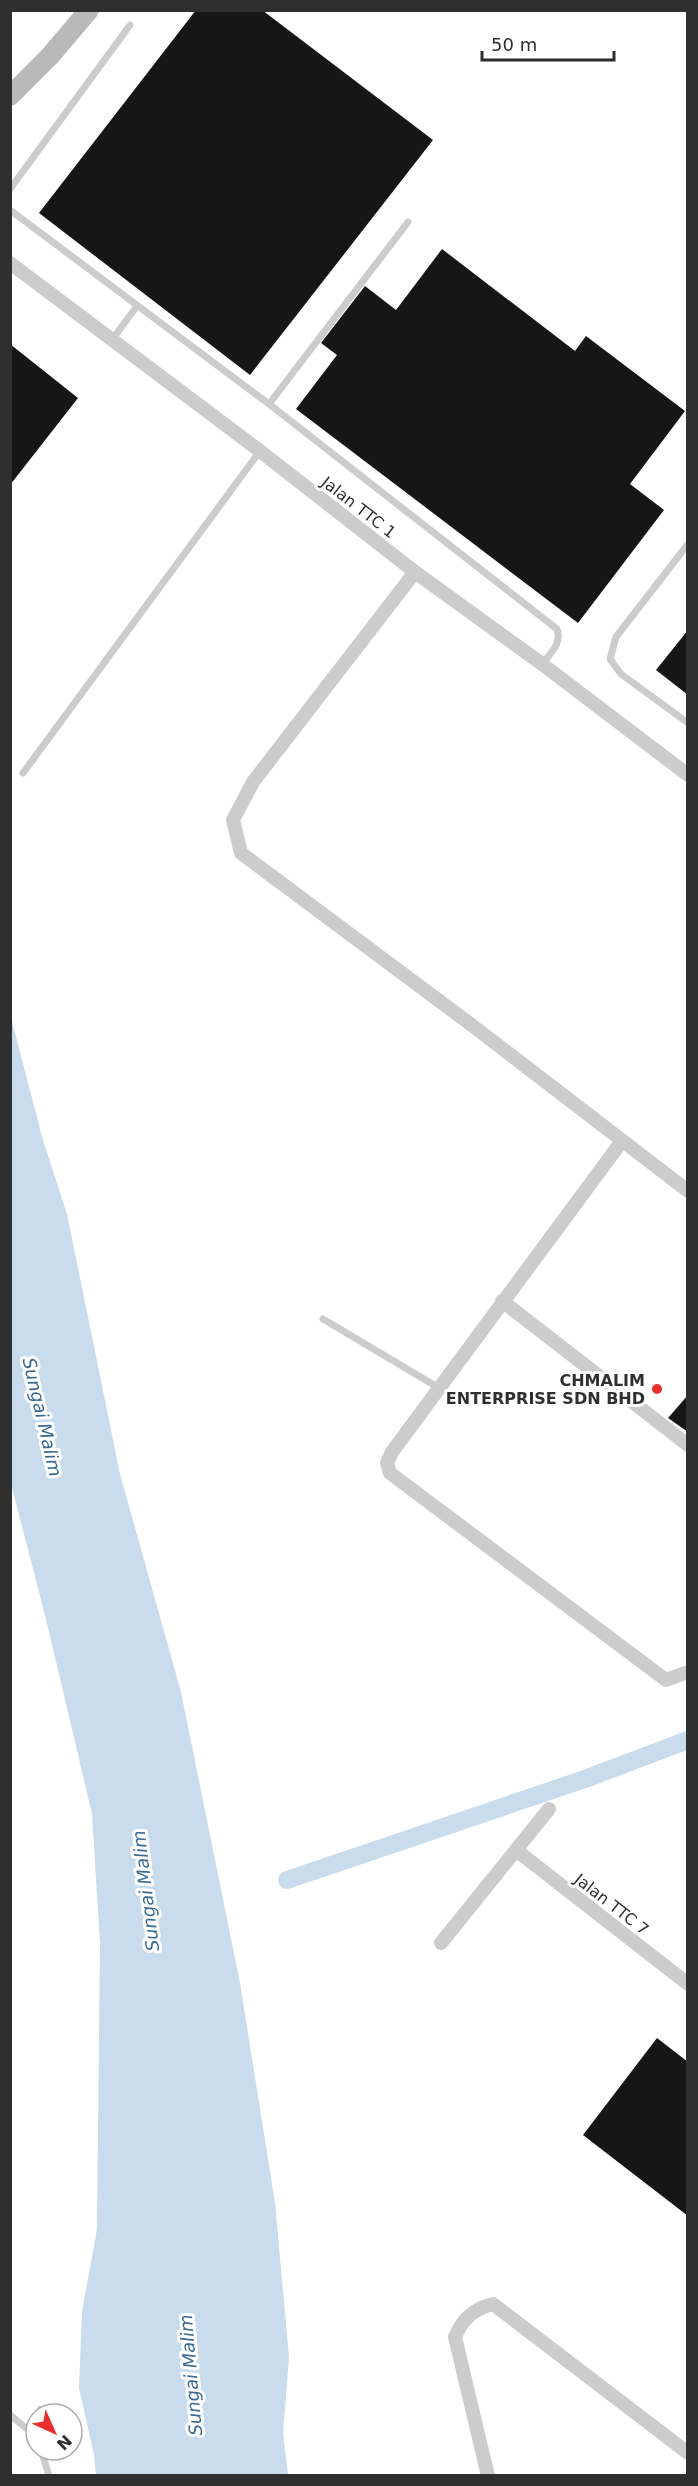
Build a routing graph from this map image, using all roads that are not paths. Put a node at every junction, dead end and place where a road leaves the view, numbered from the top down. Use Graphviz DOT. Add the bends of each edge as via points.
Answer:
graph roads {
  1 [pos="89,10"];
  2 [pos="130,25"];
  3 [pos="10,96"];
  4 [pos="10,189"];
  5 [pos="10,210"];
  6 [pos="408,222"];
  7 [pos="10,263"];
  8 [pos="137,306"];
  9 [pos="112,340"];
  10 [pos="269,404"];
  11 [pos="260,451"];
  12 [pos="687,544"];
  13 [pos="415,572"];
  14 [pos="542,664"];
  15 [pos="687,723"];
  16 [pos="23,773"];
  17 [pos="687,775"];
  18 [pos="622,1141"];
  19 [pos="687,1191"];
  20 [pos="502,1301"];
  21 [pos="323,1319"];
  22 [pos="439,1388"];
  23 [pos="687,1445"];
  24 [pos="687,1672"];
  25 [pos="549,1809"];
  26 [pos="516,1850"];
  27 [pos="441,1942"];
  28 [pos="687,1984"];
  29 [pos="10,2415"];
  30 [pos="24,2426"];
  31 [pos="687,2452"];
  32 [pos="488,2475"];
  1 -- 3 [label="main road"];
  2 -- 4 [label="lane"];
  5 -- 8 [label="lane"];
  6 -- 10 [label="lane"];
  7 -- 9 [label="street, Jalan TTC 1"];
  8 -- 9 [label="lane"];
  8 -- 10 [label="lane"];
  9 -- 11 [label="street, Jalan TTC 1"];
  10 -- 14 [label="lane" via="557,629 558,643"];
  11 -- 13 [label="street, Jalan TTC 1"];
  11 -- 16 [label="lane"];
  12 -- 15 [label="lane" via="616,637 610,659 621,674"];
  13 -- 14 [label="street, Jalan TTC 1"];
  13 -- 18 [label="street" via="253,782 233,820 242,853"];
  14 -- 17 [label="street, Jalan TTC 1"];
  18 -- 19 [label="street"];
  18 -- 20 [label="street"];
  20 -- 22 [label="street"];
  20 -- 23 [label="street"];
  21 -- 22 [label="lane"];
  22 -- 24 [label="street" via="392,1452 387,1463 390,1473 666,1680"];
  25 -- 26 [label="street"];
  26 -- 27 [label="street"];
  26 -- 28 [label="street, Jalan TTC 7"];
  29 -- 30 [label="lane"];
  31 -- 32 [label="street" via="493,2304 469,2315 456,2337"];
}
